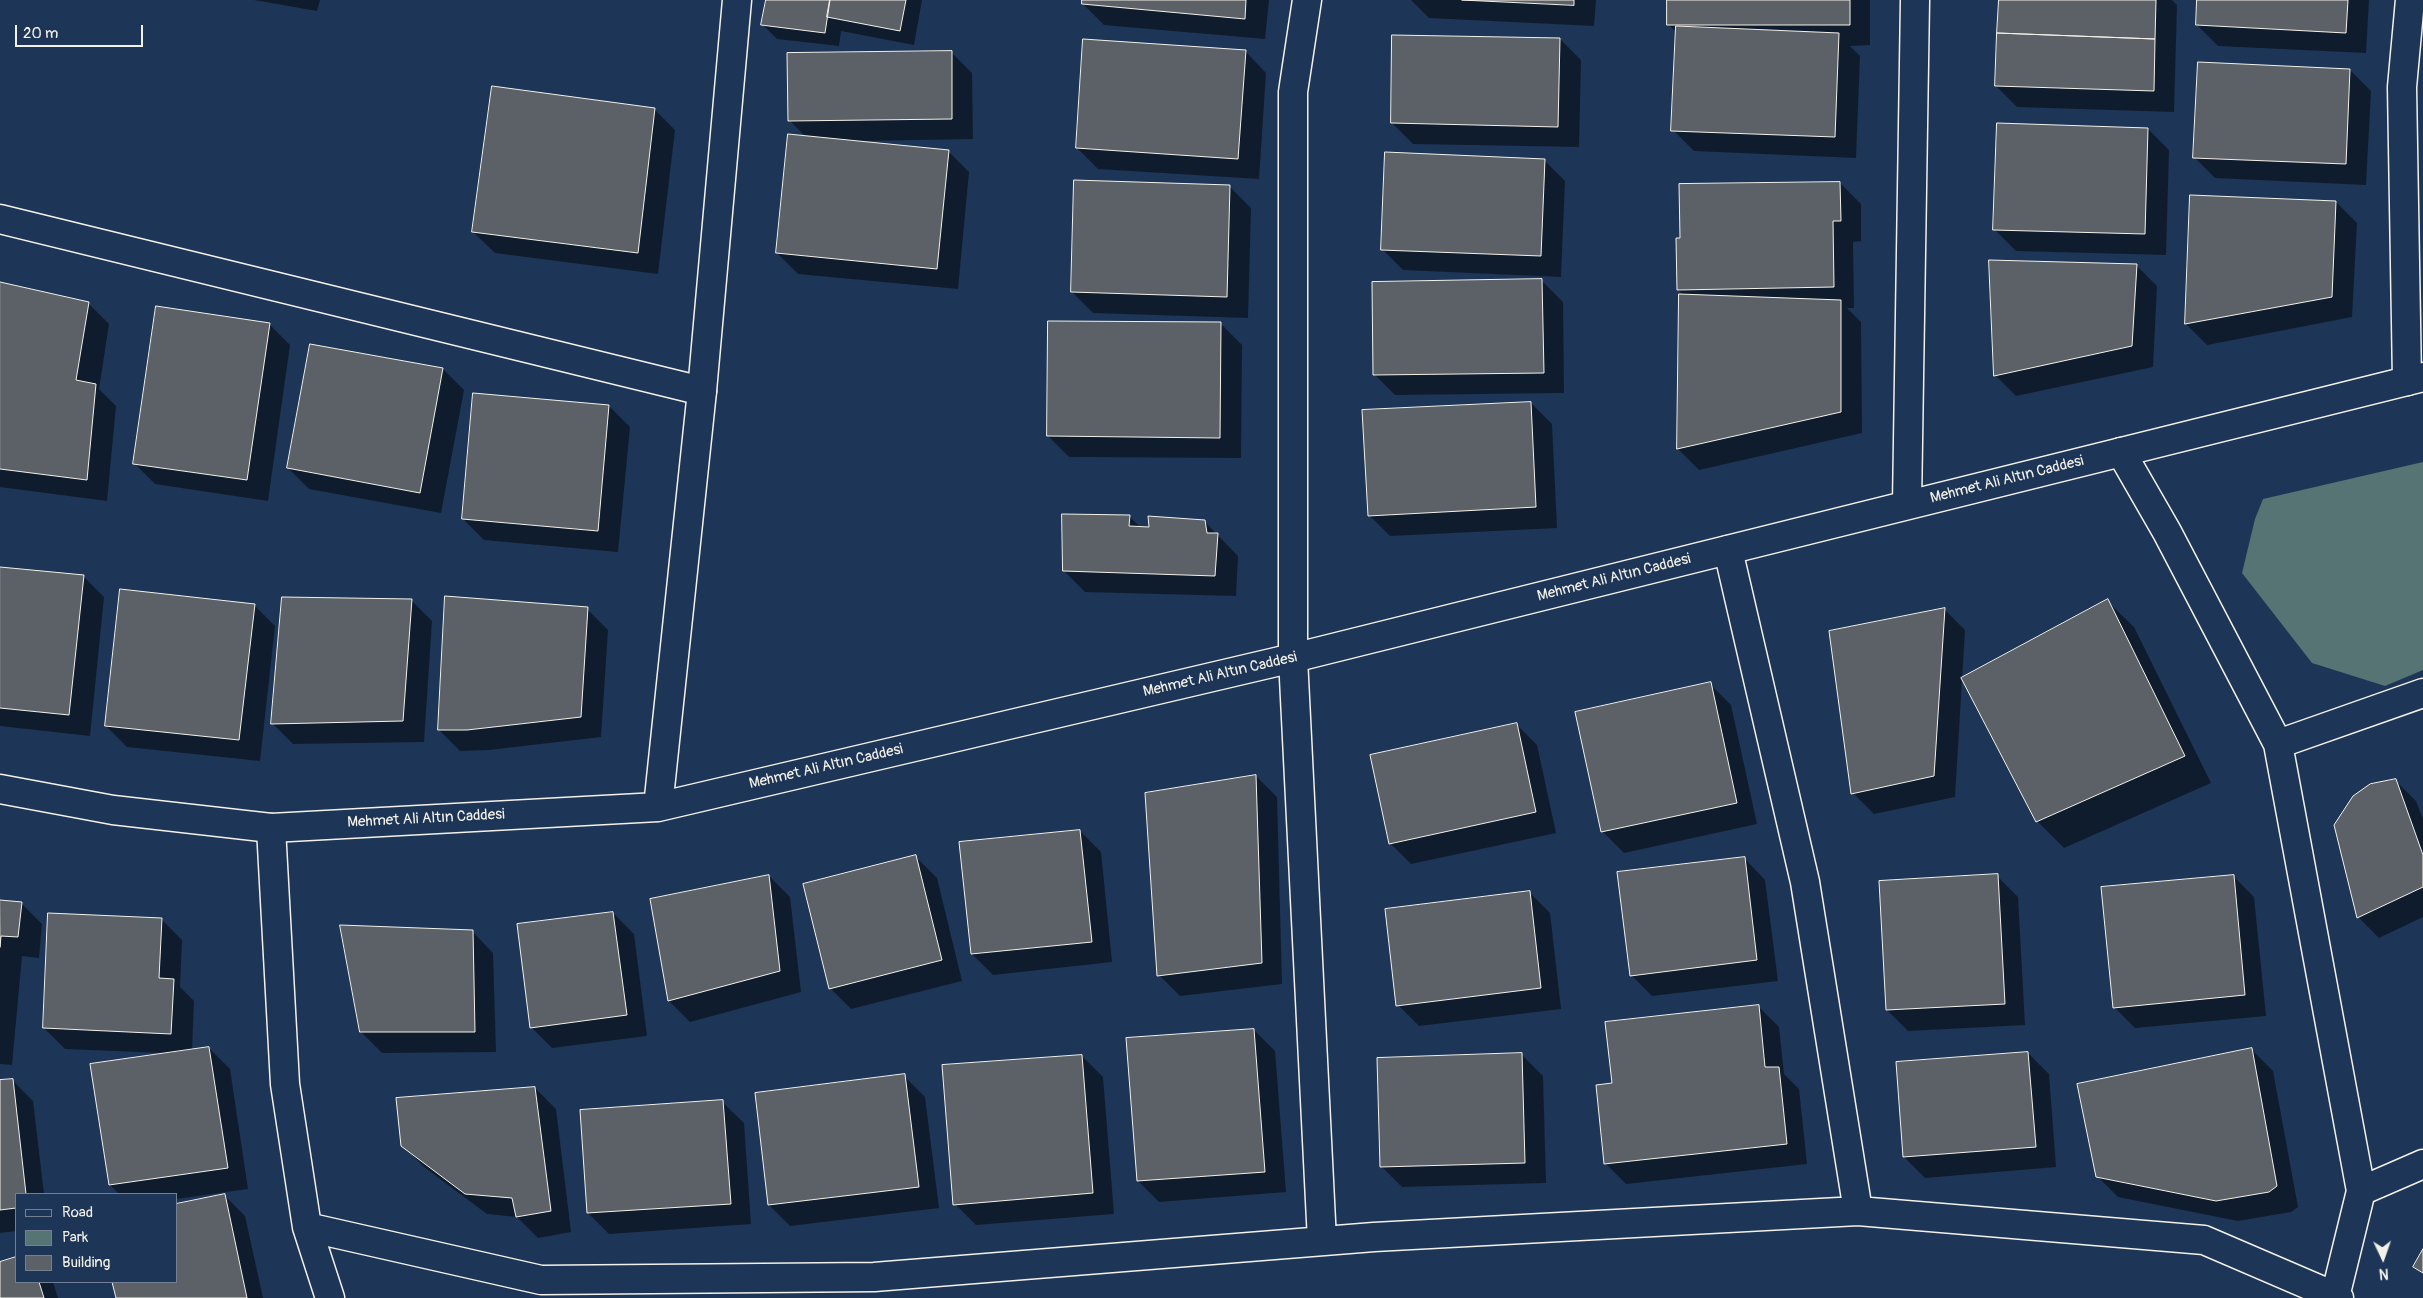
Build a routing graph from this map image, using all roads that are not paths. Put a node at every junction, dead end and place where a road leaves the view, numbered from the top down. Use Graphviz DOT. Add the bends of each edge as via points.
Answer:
graph roads {
  1 [pos="737,0"];
  2 [pos="1307,0"];
  3 [pos="1915,0"];
  4 [pos="2410,0"];
  5 [pos="0,219"];
  6 [pos="2415,379"];
  7 [pos="702,391"];
  8 [pos="2120,452"];
  9 [pos="1907,504"];
  10 [pos="1728,550"];
  11 [pos="1293,658"];
  12 [pos="2423,693"];
  13 [pos="2278,744"];
  14 [pos="0,789"];
  15 [pos="658,807"];
  16 [pos="271,828"];
  17 [pos="2423,1164"];
  18 [pos="2361,1190"];
  19 [pos="1858,1211"];
  20 [pos="306,1228"];
  21 [pos="1322,1241"];
  22 [pos="874,1288"];
  23 [pos="2337,1297"];
  24 [pos="330,1298"];
  1 -- 7 [label="street"];
  2 -- 11 [label="street" via="1292,92"];
  3 -- 9 [label="street"];
  4 -- 6 [label="street" via="2402,87"];
  5 -- 7 [label="street"];
  6 -- 8 [label="street, Mehmet Ali Altın Caddesi"];
  7 -- 15 [label="street"];
  8 -- 9 [label="street, Mehmet Ali Altın Caddesi"];
  8 -- 13 [label="street" via="2167,532"];
  9 -- 10 [label="street, Mehmet Ali Altın Caddesi"];
  10 -- 11 [label="street, Mehmet Ali Altın Caddesi"];
  10 -- 19 [label="street" via="1806,882"];
  11 -- 15 [label="street, Mehmet Ali Altın Caddesi"];
  11 -- 21 [label="street"];
  12 -- 13 [label="street"];
  13 -- 18 [label="street"];
  14 -- 16 [label="street, Mehmet Ali Altın Caddesi" via="112,810"];
  15 -- 16 [label="street, Mehmet Ali Altın Caddesi"];
  16 -- 20 [label="street" via="285,1084"];
  17 -- 18 [label="street"];
  18 -- 23 [label="street"];
  19 -- 21 [label="street"];
  19 -- 23 [label="street" via="2204,1240"];
  20 -- 22 [label="street" via="541,1280"];
  20 -- 24 [label="street"];
  21 -- 22 [label="street"];
}
